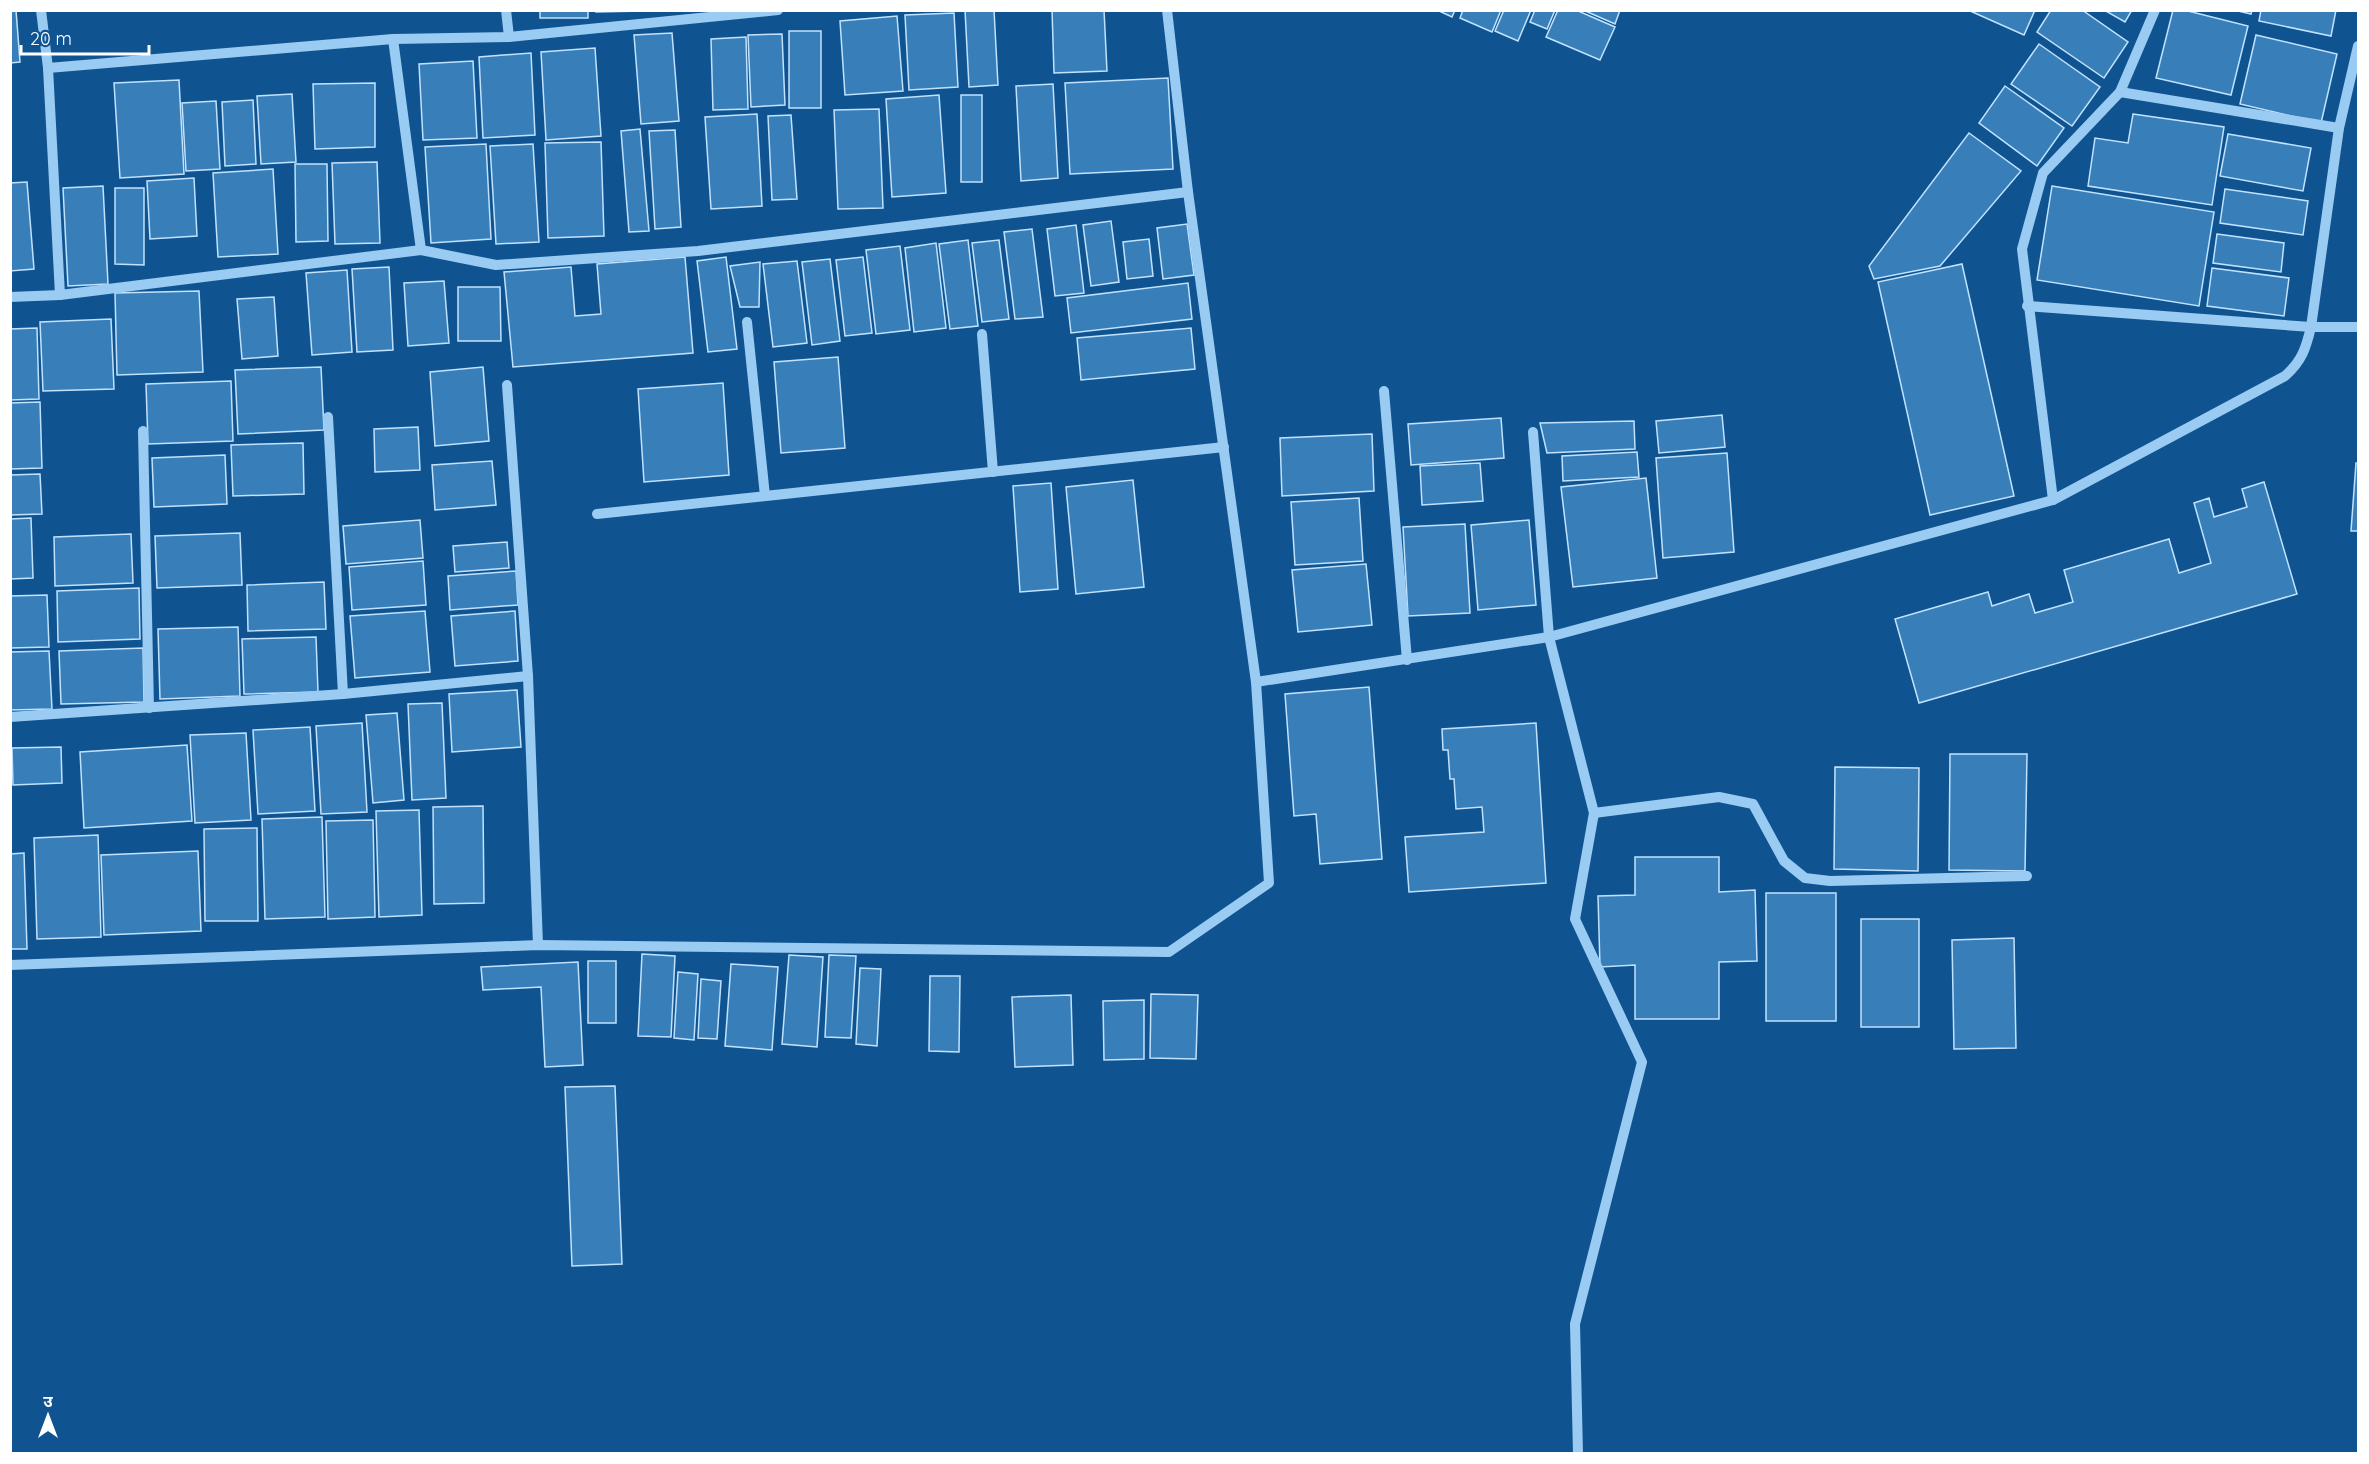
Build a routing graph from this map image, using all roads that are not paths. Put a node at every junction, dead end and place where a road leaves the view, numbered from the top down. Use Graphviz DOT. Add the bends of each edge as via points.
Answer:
graph roads {
  1 [pos="41,10"];
  2 [pos="506,10"];
  3 [pos="778,10"];
  4 [pos="1167,10"];
  5 [pos="2155,10"];
  6 [pos="509,38"];
  7 [pos="393,39"];
  8 [pos="2358,46"];
  9 [pos="48,69"];
  10 [pos="2120,92"];
  11 [pos="2339,128"];
  12 [pos="1188,192"];
  13 [pos="422,250"];
  14 [pos="60,295"];
  15 [pos="10,297"];
  16 [pos="2027,306"];
  17 [pos="747,322"];
  18 [pos="2311,327"];
  19 [pos="2358,327"];
  20 [pos="982,334"];
  21 [pos="507,385"];
  22 [pos="1384,391"];
  23 [pos="328,417"];
  24 [pos="143,431"];
  25 [pos="1533,432"];
  26 [pos="1224,447"];
  27 [pos="993,472"];
  28 [pos="765,496"];
  29 [pos="2054,500"];
  30 [pos="597,514"];
  31 [pos="1549,637"];
  32 [pos="1407,660"];
  33 [pos="528,676"];
  34 [pos="1256,682"];
  35 [pos="343,694"];
  36 [pos="149,708"];
  37 [pos="10,717"];
  38 [pos="1594,813"];
  39 [pos="2027,876"];
  40 [pos="538,945"];
  41 [pos="10,965"];
  42 [pos="1578,1454"];
  1 -- 9 [label="street"];
  2 -- 6 [label="street"];
  3 -- 6 [label="street"];
  4 -- 12 [label="street"];
  5 -- 10 [label="street"];
  6 -- 7 [label="street"];
  7 -- 9 [label="street"];
  7 -- 13 [label="street"];
  8 -- 11 [label="street"];
  9 -- 14 [label="street"];
  10 -- 11 [label="street"];
  10 -- 16 [label="street" via="2043,173 2022,249"];
  11 -- 18 [label="street"];
  12 -- 13 [label="street" via="698,251 496,265"];
  12 -- 26 [label="street"];
  13 -- 14 [label="street"];
  14 -- 15 [label="street"];
  16 -- 18 [label="street"];
  16 -- 29 [label="street"];
  17 -- 28 [label="street"];
  18 -- 19 [label="street"];
  18 -- 29 [label="street" via="2304,354 2285,376"];
  20 -- 27 [label="street"];
  21 -- 33 [label="street"];
  22 -- 32 [label="street"];
  23 -- 35 [label="street"];
  24 -- 36 [label="street"];
  25 -- 31 [label="street"];
  26 -- 27 [label="street"];
  26 -- 34 [label="street"];
  27 -- 28 [label="street"];
  28 -- 30 [label="street"];
  29 -- 31 [label="street"];
  31 -- 32 [label="street"];
  31 -- 38 [label="street"];
  32 -- 34 [label="street"];
  33 -- 35 [label="street"];
  33 -- 40 [label="street"];
  34 -- 40 [label="street" via="1269,883 1169,952"];
  35 -- 36 [label="street"];
  36 -- 37 [label="street"];
  38 -- 39 [label="street" via="1719,797 1753,804 1784,861 1805,878 1830,881"];
  38 -- 42 [label="street" via="1575,919 1642,1062 1575,1324"];
  40 -- 41 [label="street"];
}
